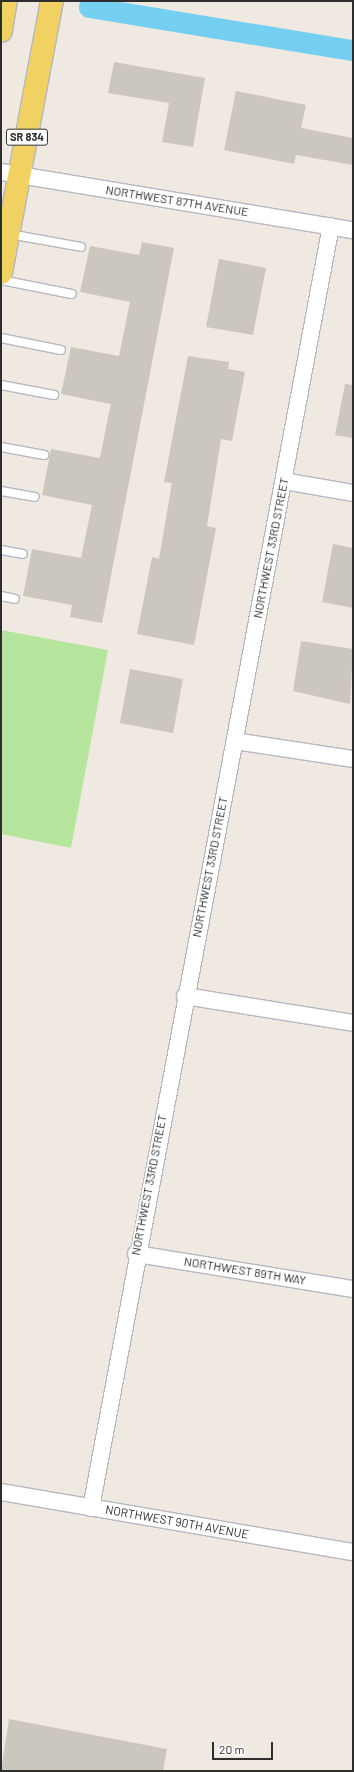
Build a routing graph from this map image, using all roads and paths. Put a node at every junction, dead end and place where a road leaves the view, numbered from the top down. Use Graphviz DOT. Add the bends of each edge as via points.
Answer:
graph roads {
  1 [pos="6,1"];
  2 [pos="52,1"];
  3 [pos="1,30"];
  4 [pos="10,174"];
  5 [pos="331,226"];
  6 [pos="353,230"];
  7 [pos="8,234"];
  8 [pos="81,247"];
  9 [pos="1,273"];
  10 [pos="1,280"];
  11 [pos="72,294"];
  12 [pos="1,338"];
  13 [pos="61,350"];
  14 [pos="1,385"];
  15 [pos="54,395"];
  16 [pos="1,447"];
  17 [pos="44,455"];
  18 [pos="284,481"];
  19 [pos="1,491"];
  20 [pos="353,493"];
  21 [pos="34,497"];
  22 [pos="1,550"];
  23 [pos="23,554"];
  24 [pos="1,596"];
  25 [pos="15,599"];
  26 [pos="235,741"];
  27 [pos="353,759"];
  28 [pos="185,996"];
  29 [pos="353,1023"];
  30 [pos="136,1254"];
  31 [pos="353,1289"];
  32 [pos="1,1492"];
  33 [pos="91,1508"];
  34 [pos="353,1552"];
  1 -- 3 [label="main road"];
  2 -- 4 [label="main road, SR 834"];
  4 -- 5 [label="street, NORTHWEST 87TH AVENUE"];
  4 -- 7 [label="main road, SR 834"];
  5 -- 6 [label="street, NORTHWEST 87TH AVENUE"];
  5 -- 18 [label="street, NORTHWEST 33RD STREET"];
  7 -- 8 [label="lane"];
  7 -- 9 [label="main road, SR 834"];
  10 -- 11 [label="lane"];
  12 -- 13 [label="lane"];
  14 -- 15 [label="lane"];
  16 -- 17 [label="lane"];
  18 -- 20 [label="street"];
  18 -- 26 [label="street, NORTHWEST 33RD STREET"];
  19 -- 21 [label="lane"];
  22 -- 23 [label="lane"];
  24 -- 25 [label="lane"];
  26 -- 27 [label="street"];
  26 -- 28 [label="street, NORTHWEST 33RD STREET"];
  28 -- 29 [label="street"];
  28 -- 30 [label="street, NORTHWEST 33RD STREET"];
  30 -- 31 [label="street, NORTHWEST 89TH WAY"];
  30 -- 33 [label="street, NORTHWEST 33RD STREET"];
  32 -- 33 [label="street, NORTHWEST 90TH AVENUE"];
  33 -- 34 [label="street, NORTHWEST 90TH AVENUE"];
}
